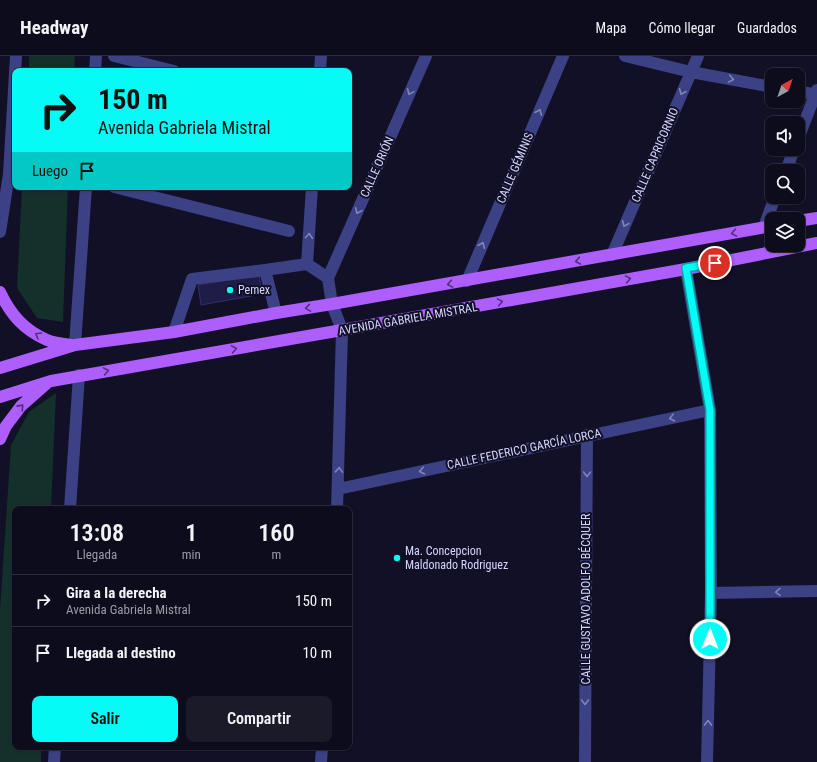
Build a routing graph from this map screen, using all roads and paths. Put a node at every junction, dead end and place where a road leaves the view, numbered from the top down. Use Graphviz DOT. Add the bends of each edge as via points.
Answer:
graph roads {
  1 [pos="16,56"];
  2 [pos="96,56"];
  3 [pos="114,56"];
  4 [pos="321,56"];
  5 [pos="426,56"];
  6 [pos="563,56"];
  7 [pos="625,56"];
  8 [pos="698,56"];
  9 [pos="15,68"];
  10 [pos="95,68"];
  11 [pos="162,68"];
  12 [pos="320,68"];
  13 [pos="691,72"];
  14 [pos="765,85"];
  15 [pos="805,92"];
  16 [pos="816,93"];
  17 [pos="805,121"];
  18 [pos="12,123"];
  19 [pos="86,190"];
  20 [pos="126,190"];
  21 [pos="312,190"];
  22 [pos="817,218"];
  23 [pos="805,220"];
  24 [pos="765,227"];
  25 [pos="289,231"];
  26 [pos="0,232"];
  27 [pos="817,243"];
  28 [pos="612,255"];
  29 [pos="307,264"];
  30 [pos="686,268"];
  31 [pos="265,270"];
  32 [pos="328,278"];
  33 [pos="467,281"];
  34 [pos="0,292"];
  35 [pos="332,304"];
  36 [pos="276,313"];
  37 [pos="342,330"];
  38 [pos="174,332"];
  39 [pos="75,346"];
  40 [pos="0,368"];
  41 [pos="79,375"];
  42 [pos="51,381"];
  43 [pos="0,396"];
  44 [pos="710,410"];
  45 [pos="587,435"];
  46 [pos="0,439"];
  47 [pos="338,488"];
  48 [pos="70,506"];
  49 [pos="337,506"];
  50 [pos="817,591"];
  51 [pos="711,593"];
  52 [pos="55,750"];
  53 [pos="322,750"];
  54 [pos="54,762"];
  55 [pos="321,762"];
  56 [pos="585,762"];
  57 [pos="707,762"];
  1 -- 9 [label="street"];
  2 -- 10 [label="street"];
  3 -- 11 [label="street"];
  4 -- 12 [label="street"];
  5 -- 32 [label="street, CALLE ORIÓN, one-way"];
  33 -- 6 [label="street, CALLE GÉMINIS, one-way"];
  7 -- 13 [label="street"];
  8 -- 13 [label="street, CALLE CAPRICORNIO"];
  13 -- 14 [label="street, one-way"];
  13 -- 28 [label="street, CALLE CAPRICORNIO, one-way"];
  15 -- 16 [label="street"];
  16 -- 17 [label="street"];
  18 -- 26 [label="street" via="9,174"];
  19 -- 39 [label="street"];
  20 -- 25 [label="street"];
  29 -- 21 [label="street, one-way"];
  22 -- 23 [label="main road"];
  24 -- 28 [label="main road, one-way"];
  27 -- 30 [label="main road, AVENIDA GABRIELA MISTRAL"];
  28 -- 33 [label="main road, one-way"];
  29 -- 31 [label="street"];
  29 -- 32 [label="street"];
  37 -- 30 [label="main road, AVENIDA GABRIELA MISTRAL, one-way"];
  30 -- 44 [label="street"];
  31 -- 36 [label="street"];
  31 -- 38 [label="street" via="192,279"];
  32 -- 35 [label="street"];
  33 -- 35 [label="main road, one-way"];
  39 -- 34 [label="main road, one-way" via="48,341 24,327 6,305"];
  35 -- 36 [label="main road, one-way"];
  35 -- 37 [label="street"];
  36 -- 38 [label="main road"];
  41 -- 37 [label="main road, AVENIDA GABRIELA MISTRAL, one-way"];
  47 -- 37 [label="street, one-way"];
  38 -- 39 [label="main road"];
  39 -- 40 [label="main road"];
  41 -- 42 [label="main road, AVENIDA GABRIELA MISTRAL"];
  41 -- 48 [label="street"];
  42 -- 43 [label="main road, AVENIDA GABRIELA MISTRAL"];
  46 -- 42 [label="main road, one-way" via="21,406"];
  44 -- 45 [label="street, CALLE FEDERICO GARCÍA LORCA, one-way"];
  44 -- 51 [label="street"];
  45 -- 47 [label="street, CALLE FEDERICO GARCÍA LORCA, one-way"];
  45 -- 56 [label="street, CALLE GUSTAVO ADOLFO BÉCQUER, one-way"];
  47 -- 49 [label="street"];
  50 -- 51 [label="street, one-way"];
  57 -- 51 [label="street, one-way"];
  52 -- 54 [label="street"];
  53 -- 55 [label="street"];
}
